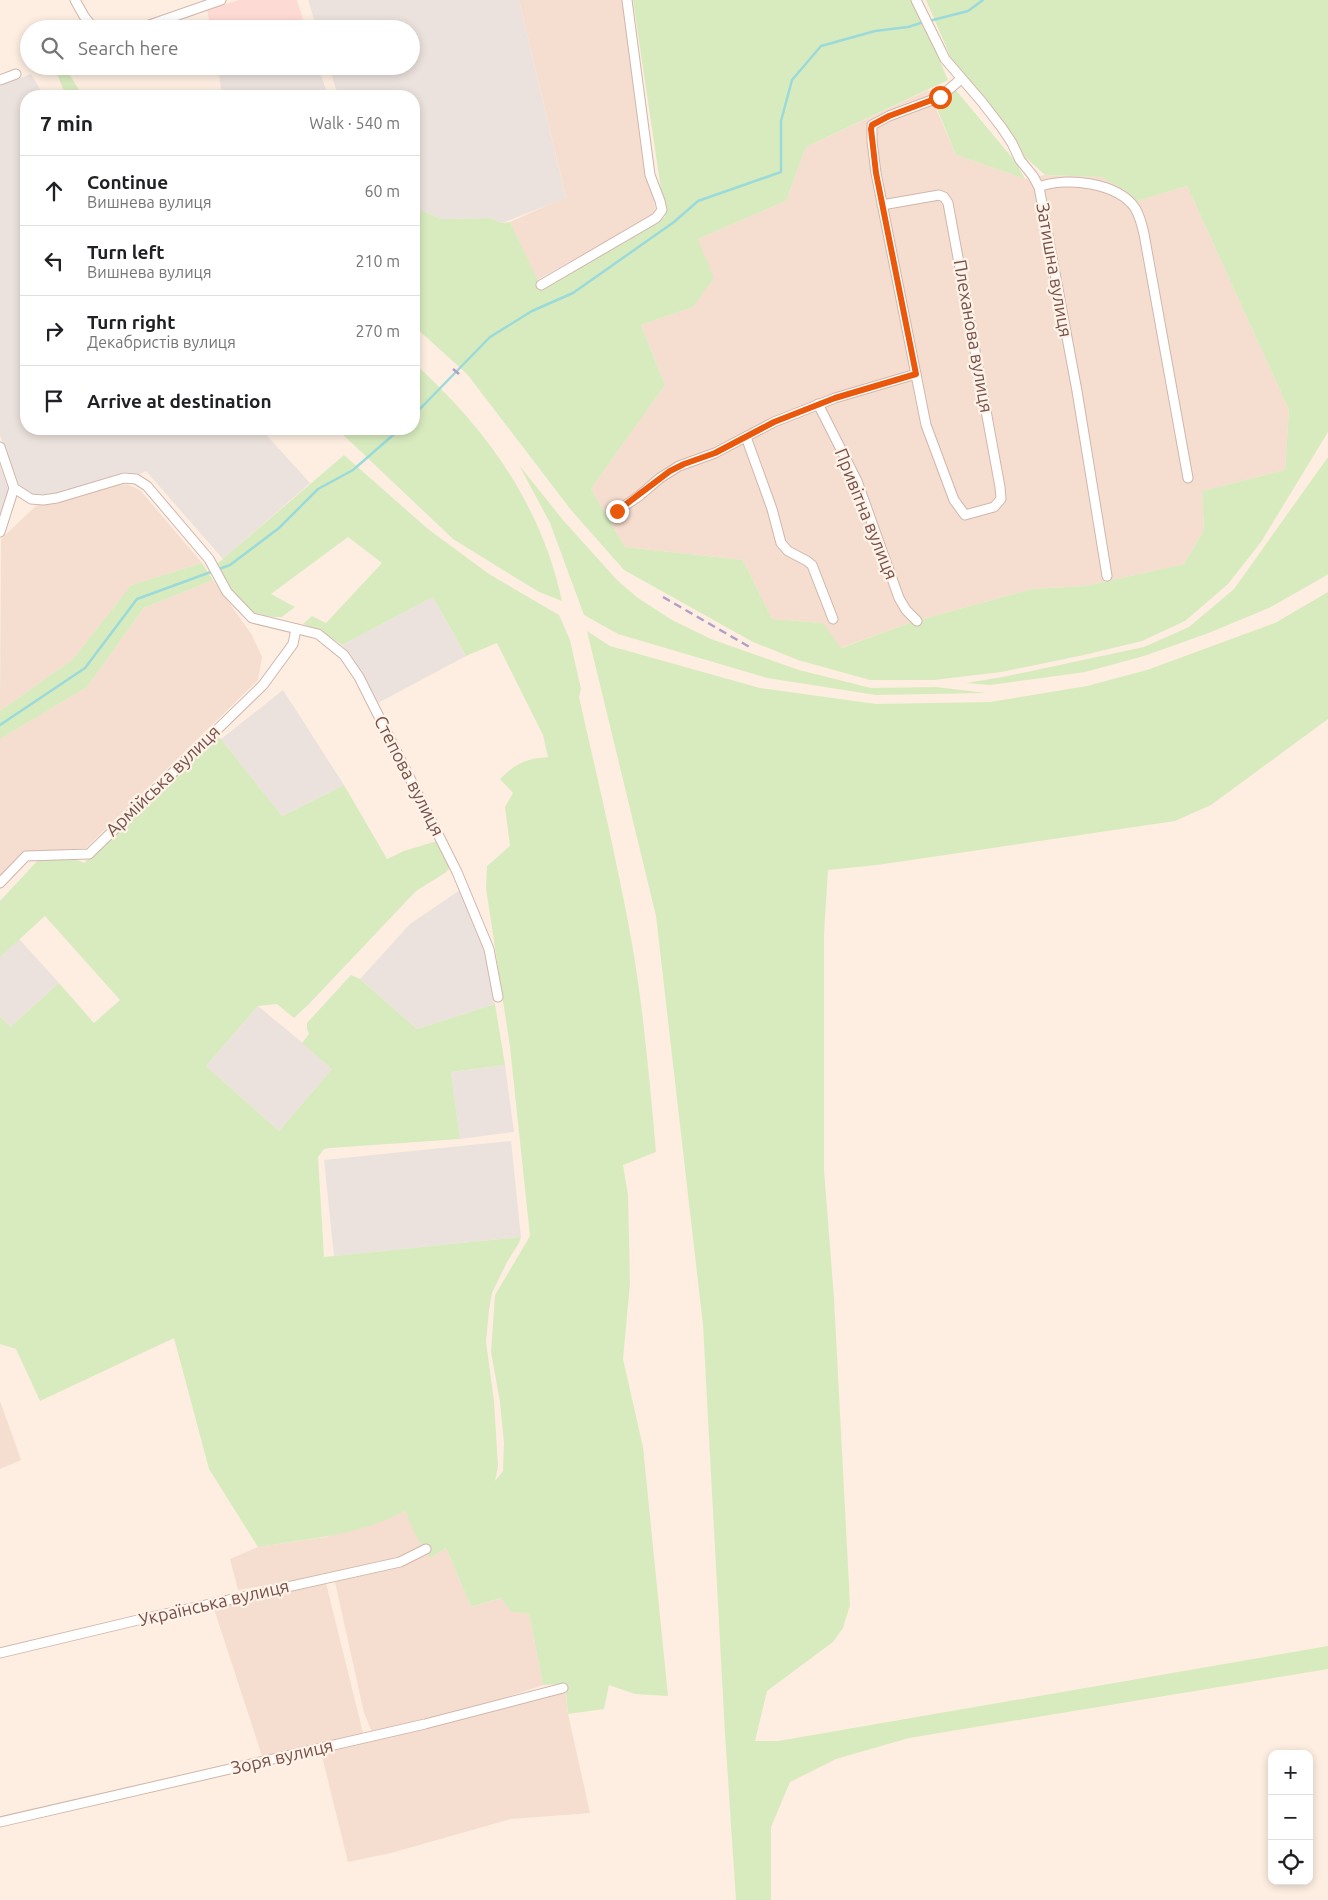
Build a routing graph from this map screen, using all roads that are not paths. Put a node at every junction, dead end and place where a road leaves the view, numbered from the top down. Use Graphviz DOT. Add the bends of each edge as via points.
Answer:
graph roads {
  1 [pos="75,0"];
  2 [pos="221,0"];
  3 [pos="627,0"];
  4 [pos="916,1"];
  5 [pos="87,20"];
  6 [pos="164,20"];
  7 [pos="16,74"];
  8 [pos="961,79"];
  9 [pos="0,80"];
  10 [pos="1039,187"];
  11 [pos="882,205"];
  12 [pos="541,285"];
  13 [pos="916,374"];
  14 [pos="818,404"];
  15 [pos="746,437"];
  16 [pos="0,447"];
  17 [pos="1188,478"];
  18 [pos="14,488"];
  19 [pos="617,511"];
  20 [pos="0,532"];
  21 [pos="1107,576"];
  22 [pos="833,619"];
  23 [pos="917,621"];
  24 [pos="296,629"];
  25 [pos="0,883"];
  26 [pos="498,997"];
  27 [pos="426,1549"];
  28 [pos="0,1653"];
  29 [pos="563,1688"];
  30 [pos="0,1822"];
  1 -- 5 [label="street"];
  2 -- 6 [label="street"];
  3 -- 12 [label="street" via="649,169 662,210 656,218"];
  4 -- 8 [label="street, Затишна вулиця" via="937,45"];
  7 -- 9 [label="street"];
  8 -- 10 [label="street, Затишна вулиця" via="1006,134"];
  8 -- 11 [label="street" via="940,97 872,125"];
  10 -- 17 [label="street" via="1064,182 1106,188 1121,195 1136,210 1144,234"];
  10 -- 21 [label="street, Затишна вулиця"];
  11 -- 13 [label="street"];
  11 -- 13 [label="street, Плеханова вулиця" via="939,195 948,203 1001,495 994,507 965,515 954,500 929,436"];
  13 -- 14 [label="street"];
  14 -- 15 [label="street"];
  14 -- 23 [label="street, Привітна вулиця" via="857,482 899,598"];
  15 -- 19 [label="street" via="670,471"];
  15 -- 22 [label="street" via="782,543 788,551 812,565"];
  16 -- 18 [label="street"];
  18 -- 20 [label="street"];
  18 -- 24 [label="street, Степова вулиця" via="31,499 43,500 124,478 136,479 147,486 193,539 209,559 227,592 252,618"];
  24 -- 25 [label="street, Армійська вулиця" via="293,644 262,684 89,854 26,856"];
  24 -- 26 [label="street, Степова вулиця" via="318,634 344,655 359,677 457,872 489,948"];
  27 -- 28 [label="street, Українська вулиця" via="400,1562 366,1571 277,1588"];
  29 -- 30 [label="street, Зоря вулиця" via="408,1728"];
}
